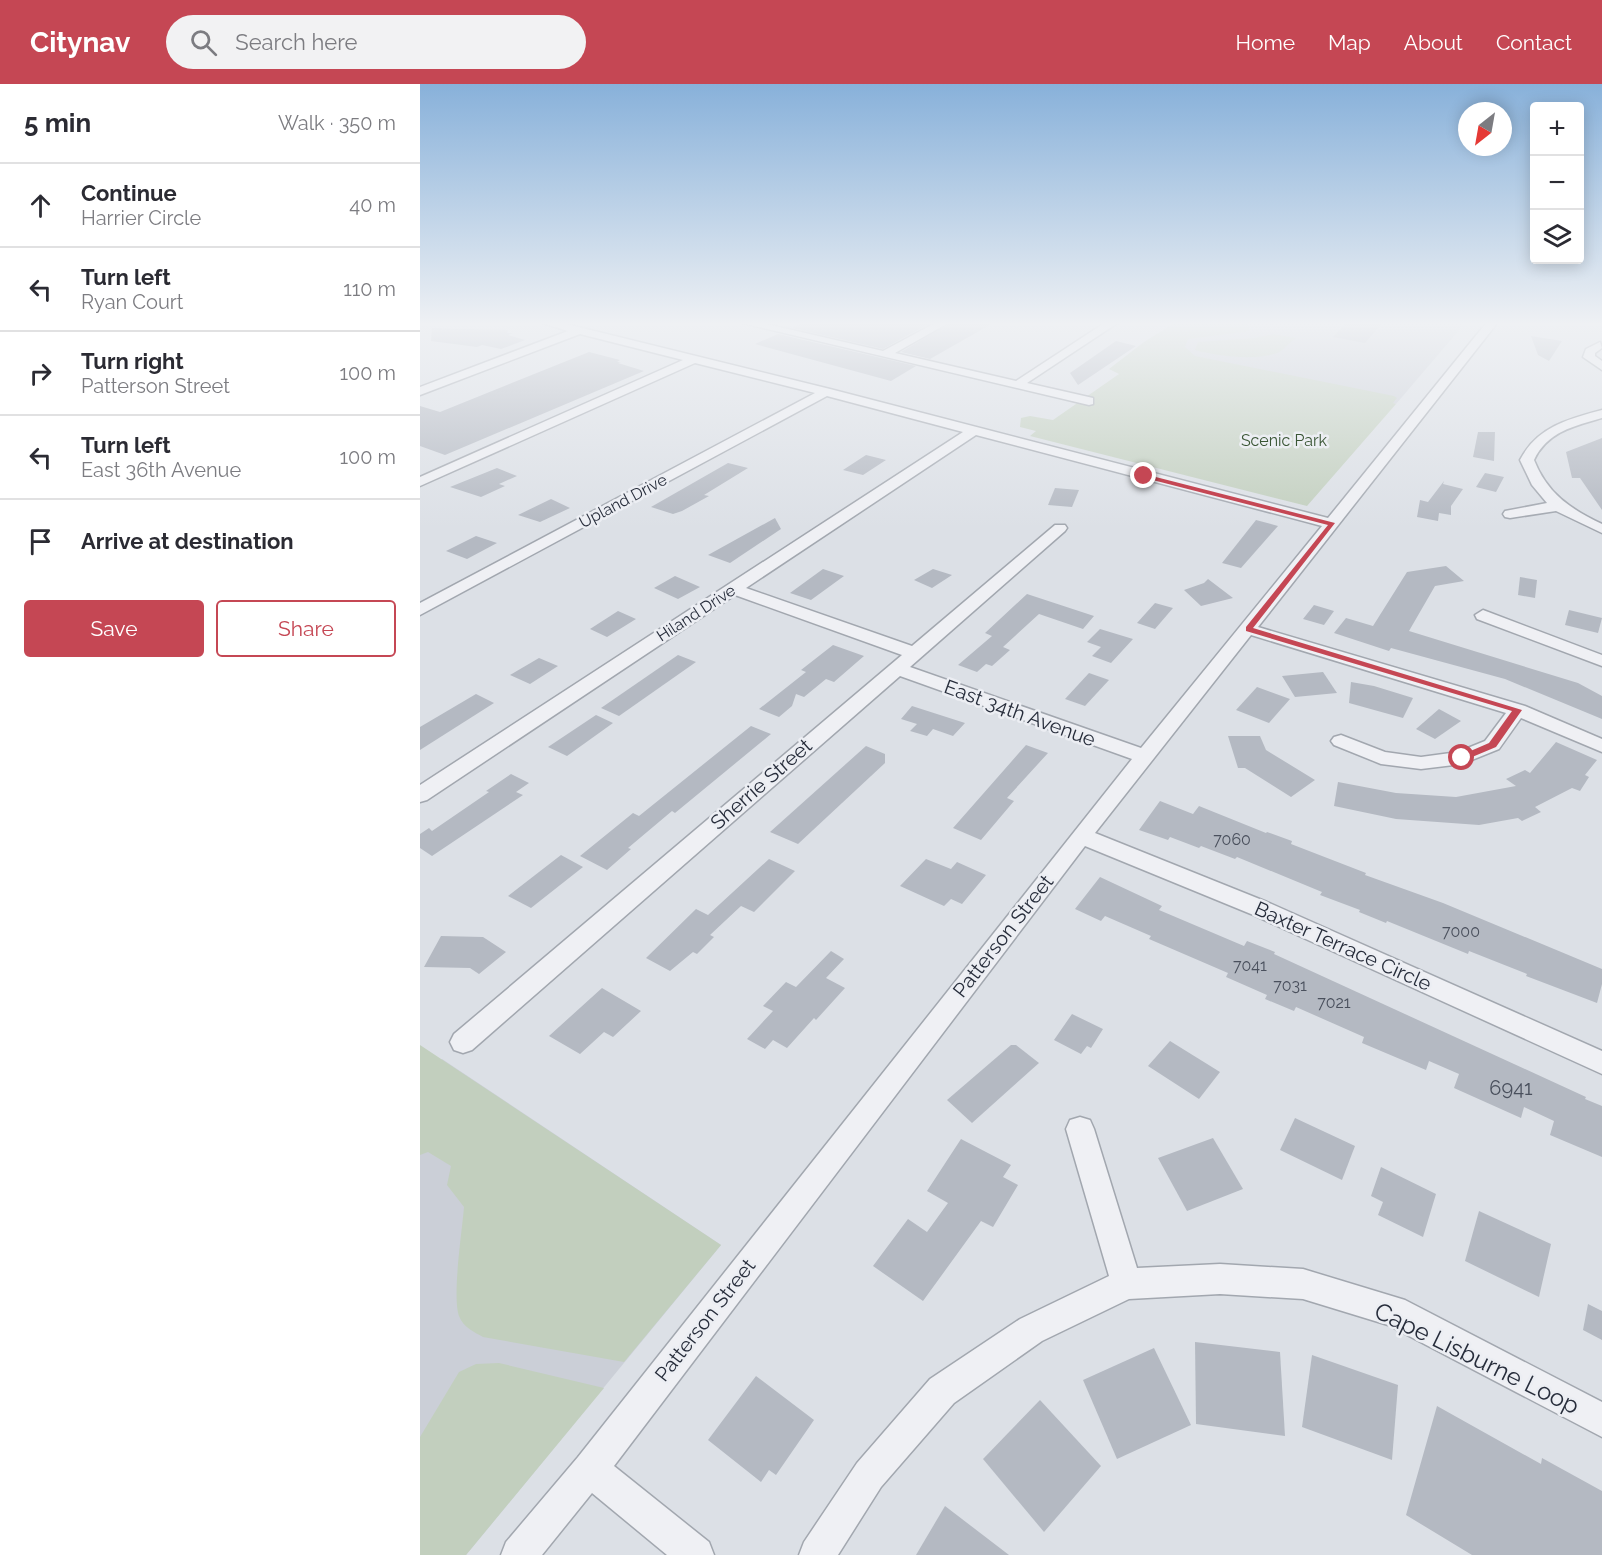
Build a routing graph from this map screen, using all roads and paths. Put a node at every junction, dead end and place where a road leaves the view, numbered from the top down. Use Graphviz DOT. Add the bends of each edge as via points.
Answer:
graph roads {
  1 [pos="624,391"];
  2 [pos="821,391"];
  3 [pos="1042,391"];
  4 [pos="1438,391"];
  5 [pos="826,392"];
  6 [pos="1089,401"];
  7 [pos="1602,414"];
  8 [pos="973,431"];
  9 [pos="420,482"];
  10 [pos="1558,506"];
  11 [pos="1510,514"];
  12 [pos="1332,524"];
  13 [pos="1060,528"];
  14 [pos="1602,529"];
  15 [pos="733,589"];
  16 [pos="420,610"];
  17 [pos="1483,615"];
  18 [pos="1248,629"];
  19 [pos="914,653"];
  20 [pos="1602,661"];
  21 [pos="895,668"];
  22 [pos="1518,710"];
  23 [pos="1341,741"];
  24 [pos="1602,746"];
  25 [pos="1146,758"];
  26 [pos="420,795"];
  27 [pos="1081,836"];
  28 [pos="463,1042"];
  29 [pos="1602,1063"];
  30 [pos="1080,1129"];
  31 [pos="1127,1284"];
  32 [pos="1602,1420"];
  33 [pos="590,1469"];
  34 [pos="519,1555"];
  35 [pos="696,1555"];
  36 [pos="818,1555"];
  1 -- 9 [label="street"];
  2 -- 5 [label="street"];
  3 -- 6 [label="street"];
  4 -- 12 [label="street, Patterson Street"];
  5 -- 8 [label="street"];
  5 -- 16 [label="street, Upland Drive"];
  7 -- 10 [label="street" via="1558,427 1531,448 1527,460 1531,473 1539,489"];
  8 -- 12 [label="street"];
  8 -- 15 [label="street, Hiland Drive"];
  10 -- 11 [label="street"];
  10 -- 14 [label="street"];
  12 -- 18 [label="street, Patterson Street"];
  13 -- 19 [label="street, Sherrie Street"];
  15 -- 19 [label="street"];
  15 -- 26 [label="street, Hiland Drive"];
  17 -- 20 [label="street"];
  18 -- 22 [label="street"];
  18 -- 25 [label="street, Patterson Street"];
  19 -- 21 [label="street, Sherrie Street"];
  21 -- 25 [label="street, East 34th Avenue"];
  21 -- 28 [label="street, Sherrie Street"];
  22 -- 23 [label="street" via="1492,745 1462,758 1421,763 1381,758"];
  22 -- 24 [label="street"];
  25 -- 27 [label="street, Patterson Street"];
  27 -- 29 [label="street, Baxter Terrace Circle" via="1259,908"];
  27 -- 33 [label="street, Patterson Street"];
  30 -- 31 [label="street"];
  31 -- 32 [label="street, Cape Lisburne Loop" via="1220,1279 1303,1284 1394,1311"];
  31 -- 36 [label="street, Cape Lisburne Loop" via="1031,1330 942,1391 869,1475"];
  33 -- 34 [label="street, Patterson Street"];
  33 -- 35 [label="street"];
}
